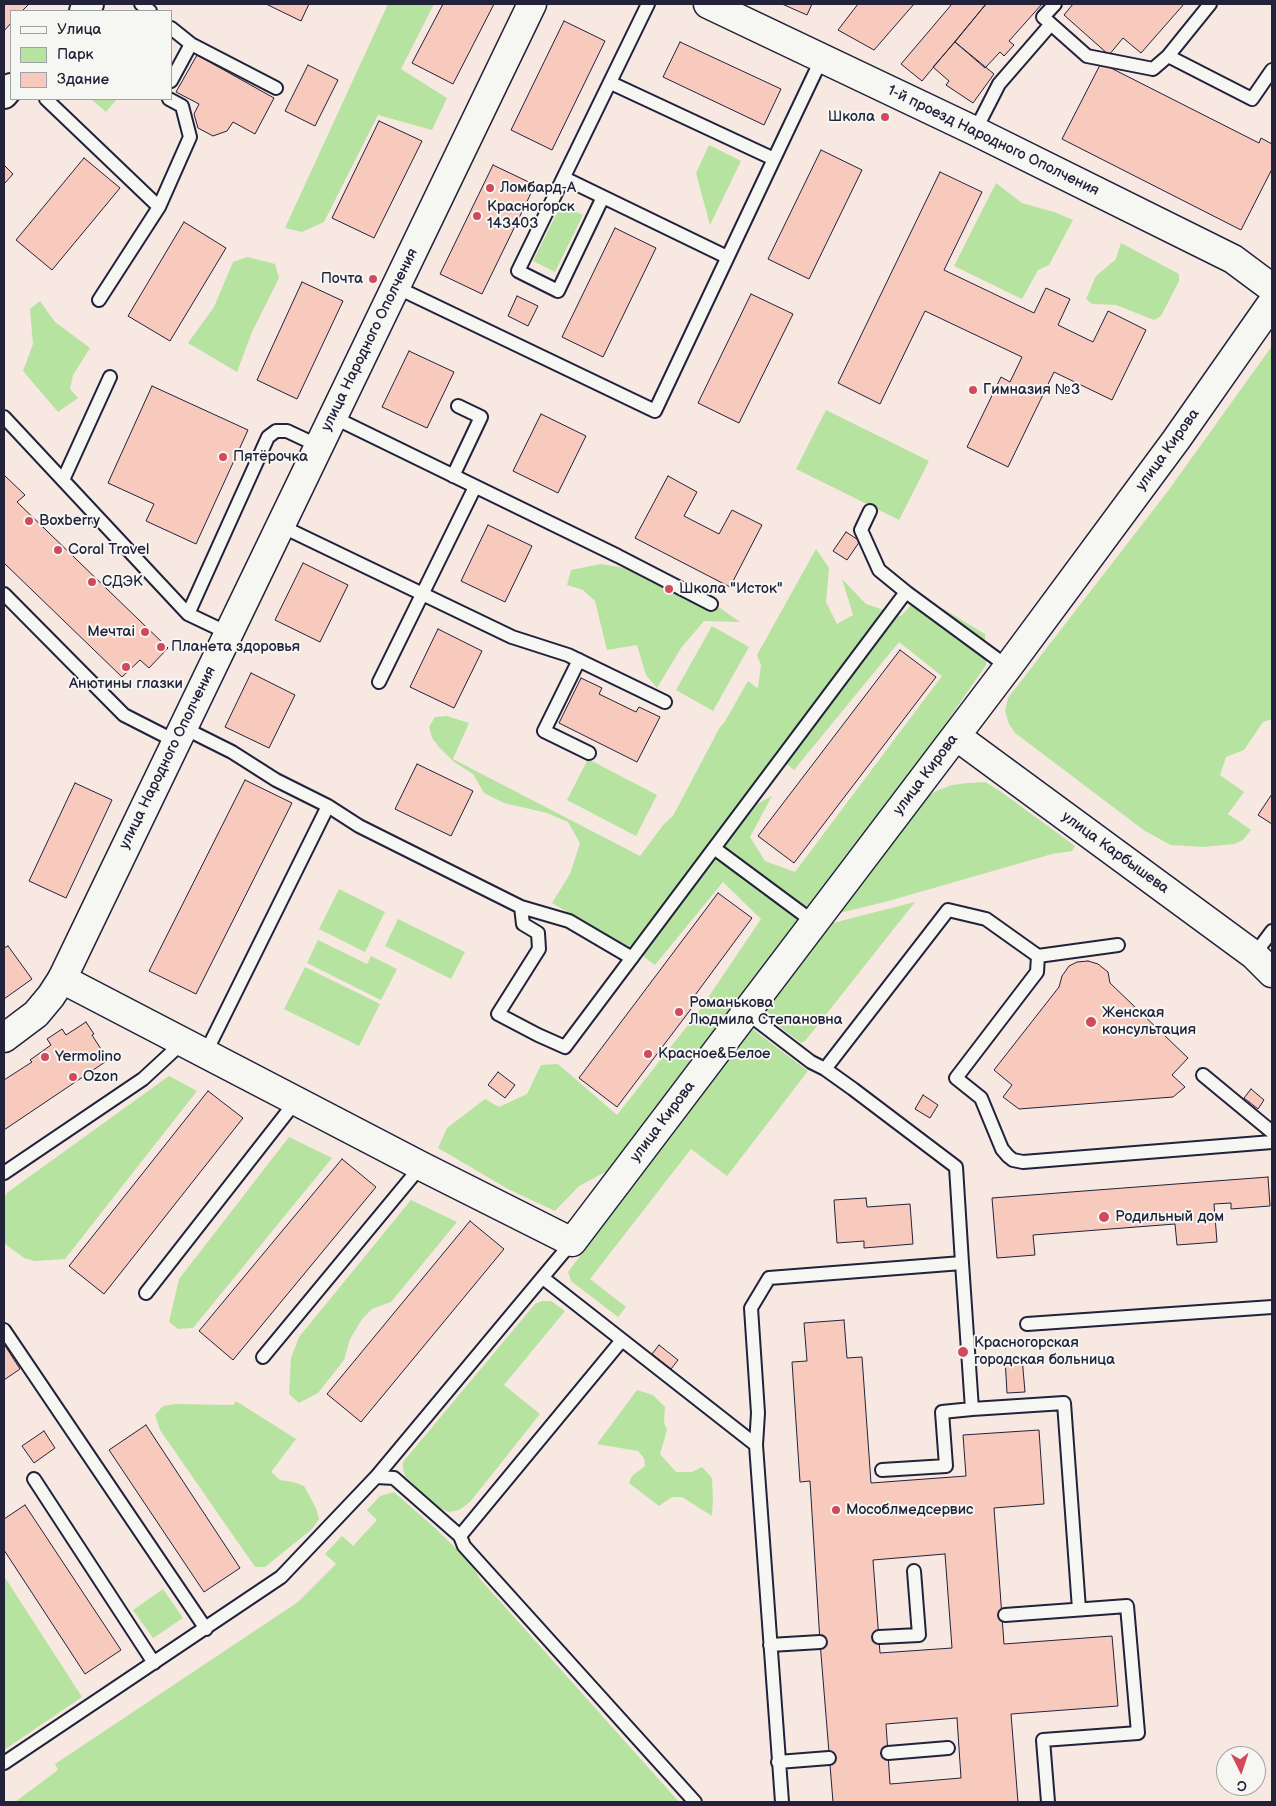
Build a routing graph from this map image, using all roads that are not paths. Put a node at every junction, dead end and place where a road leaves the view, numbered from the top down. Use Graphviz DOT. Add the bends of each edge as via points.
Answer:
graph roads {
  1 [pos="532,4"];
  2 [pos="648,4"];
  3 [pos="708,4"];
  4 [pos="1055,4"];
  5 [pos="1210,4"];
  6 [pos="1051,24"];
  7 [pos="172,29"];
  8 [pos="191,44"];
  9 [pos="1168,56"];
  10 [pos="822,58"];
  11 [pos="1272,70"];
  12 [pos="172,79"];
  13 [pos="610,83"];
  14 [pos="276,88"];
  15 [pos="47,100"];
  16 [pos="171,100"];
  17 [pos="974,131"];
  18 [pos="774,159"];
  19 [pos="564,178"];
  20 [pos="603,197"];
  21 [pos="159,207"];
  22 [pos="727,257"];
  23 [pos="396,287"];
  24 [pos="1272,288"];
  25 [pos="99,300"];
  26 [pos="1272,303"];
  27 [pos="110,376"];
  28 [pos="458,406"];
  29 [pos="4,417"];
  30 [pos="333,417"];
  31 [pos="319,446"];
  32 [pos="454,476"];
  33 [pos="63,480"];
  34 [pos="475,486"];
  35 [pos="870,511"];
  36 [pos="281,526"];
  37 [pos="906,592"];
  38 [pos="4,594"];
  39 [pos="423,594"];
  40 [pos="711,604"];
  41 [pos="188,614"];
  42 [pos="228,633"];
  43 [pos="579,660"];
  44 [pos="1008,667"];
  45 [pos="380,682"];
  46 [pos="665,702"];
  47 [pos="179,734"];
  48 [pos="956,736"];
  49 [pos="588,753"];
  50 [pos="328,806"];
  51 [pos="714,848"];
  52 [pos="521,907"];
  53 [pos="815,923"];
  54 [pos="1272,931"];
  55 [pos="1118,945"];
  56 [pos="1038,956"];
  57 [pos="632,958"];
  58 [pos="1263,964"];
  59 [pos="62,979"];
  60 [pos="747,1013"];
  61 [pos="4,1038"];
  62 [pos="194,1048"];
  63 [pos="825,1069"];
  64 [pos="1203,1075"];
  65 [pos="296,1101"];
  66 [pos="1272,1132"];
  67 [pos="1272,1142"];
  68 [pos="421,1166"];
  69 [pos="4,1173"];
  70 [pos="572,1242"];
  71 [pos="962,1263"];
  72 [pos="543,1278"];
  73 [pos="146,1293"];
  74 [pos="1272,1307"];
  75 [pos="1027,1324"];
  76 [pos="4,1330"];
  77 [pos="622,1340"];
  78 [pos="262,1357"];
  79 [pos="972,1409"];
  80 [pos="756,1445"];
  81 [pos="882,1470"];
  82 [pos="376,1477"];
  83 [pos="34,1479"];
  84 [pos="460,1536"];
  85 [pos="914,1571"];
  86 [pos="1079,1609"];
  87 [pos="1005,1615"];
  88 [pos="206,1629"];
  89 [pos="879,1637"];
  90 [pos="820,1642"];
  91 [pos="770,1645"];
  92 [pos="154,1663"];
  93 [pos="948,1748"];
  94 [pos="888,1753"];
  95 [pos="829,1758"];
  96 [pos="778,1762"];
  97 [pos="4,1763"];
  98 [pos="696,1802"];
  99 [pos="782,1802"];
  100 [pos="1048,1802"];
  1 -- 23 [label="street, улица Народного Ополчения"];
  2 -- 13 [label="lane"];
  3 -- 10 [label="street, 1-й проезд Народного Ополчения"];
  4 -- 6 [label="lane" via="1043,18"];
  5 -- 9 [label="lane"];
  6 -- 9 [label="lane" via="1087,56 1153,70"];
  6 -- 17 [label="lane" via="998,84"];
  7 -- 8 [label="lane"];
  8 -- 12 [label="lane"];
  8 -- 14 [label="lane"];
  9 -- 11 [label="lane" via="1252,99"];
  10 -- 17 [label="street, 1-й проезд Народного Ополчения"];
  10 -- 18 [label="lane"];
  13 -- 18 [label="lane"];
  13 -- 19 [label="lane"];
  15 -- 21 [label="lane"];
  16 -- 21 [label="lane" via="182,106 190,137"];
  17 -- 24 [label="street, 1-й проезд Народного Ополчения" via="1233,259"];
  18 -- 22 [label="lane"];
  19 -- 20 [label="lane"];
  19 -- 20 [label="lane" via="518,271 558,290"];
  20 -- 22 [label="lane"];
  21 -- 25 [label="lane"];
  22 -- 23 [label="lane" via="654,411"];
  23 -- 30 [label="street, улица Народного Ополчения"];
  26 -- 44 [label="street, улица Кирова" via="1176,440"];
  27 -- 33 [label="lane"];
  28 -- 32 [label="lane" via="481,417"];
  29 -- 33 [label="lane"];
  30 -- 31 [label="street, улица Народного Ополчения"];
  30 -- 32 [label="lane"];
  31 -- 36 [label="street, улица Народного Ополчения"];
  31 -- 41 [label="lane" via="287,431 276,431 268,437"];
  32 -- 34 [label="lane"];
  33 -- 41 [label="lane"];
  34 -- 39 [label="lane"];
  34 -- 40 [label="lane"];
  35 -- 37 [label="lane" via="861,530 879,570"];
  36 -- 39 [label="lane"];
  36 -- 42 [label="street, улица Народного Ополчения"];
  37 -- 44 [label="lane"];
  37 -- 51 [label="lane"];
  38 -- 47 [label="lane" via="124,715"];
  39 -- 43 [label="lane" via="512,637"];
  39 -- 45 [label="lane"];
  41 -- 42 [label="lane"];
  42 -- 47 [label="street, улица Народного Ополчения"];
  43 -- 46 [label="lane"];
  43 -- 49 [label="lane" via="544,730"];
  44 -- 48 [label="street, улица Кирова"];
  47 -- 50 [label="lane" via="232,752 276,780"];
  47 -- 59 [label="street, улица Народного Ополчения"];
  48 -- 53 [label="street, улица Кирова"];
  48 -- 58 [label="street, улица Карбышева"];
  50 -- 52 [label="lane" via="359,826"];
  50 -- 62 [label="lane"];
  51 -- 53 [label="lane"];
  51 -- 57 [label="lane"];
  52 -- 57 [label="lane" via="568,921"];
  52 -- 57 [label="lane" via="523,924 538,933 539,949 498,1014 538,1035 565,1047"];
  53 -- 60 [label="street, улица Кирова"];
  54 -- 58 [label="lane"];
  55 -- 56 [label="lane"];
  56 -- 63 [label="lane" via="986,919 948,910"];
  56 -- 67 [label="lane" via="1037,972 956,1078 981,1098 1008,1156 1023,1162"];
  59 -- 61 [label="street, улица Народного Ополчения" via="36,1014"];
  59 -- 62 [label="street"];
  60 -- 63 [label="lane"];
  60 -- 70 [label="street, улица Кирова"];
  62 -- 65 [label="street"];
  62 -- 69 [label="lane"];
  63 -- 71 [label="lane" via="956,1167"];
  64 -- 66 [label="lane"];
  65 -- 68 [label="street"];
  65 -- 73 [label="lane"];
  68 -- 70 [label="street"];
  68 -- 78 [label="lane"];
  70 -- 72 [label="lane"];
  71 -- 79 [label="lane"];
  71 -- 80 [label="lane" via="769,1278 751,1308 758,1413"];
  72 -- 77 [label="lane"];
  72 -- 82 [label="lane"];
  74 -- 75 [label="lane"];
  76 -- 88 [label="lane"];
  77 -- 80 [label="lane"];
  77 -- 84 [label="lane"];
  79 -- 81 [label="lane" via="942,1412 946,1466"];
  79 -- 86 [label="lane" via="1064,1403"];
  80 -- 91 [label="lane"];
  82 -- 84 [label="lane" via="394,1478"];
  82 -- 88 [label="lane" via="281,1577"];
  83 -- 92 [label="lane"];
  84 -- 98 [label="lane" via="464,1546"];
  85 -- 89 [label="lane" via="919,1635"];
  86 -- 87 [label="lane"];
  86 -- 100 [label="lane" via="1127,1606 1138,1733 1043,1740"];
  88 -- 92 [label="lane"];
  90 -- 91 [label="lane"];
  91 -- 96 [label="lane"];
  92 -- 97 [label="lane"];
  93 -- 94 [label="lane"];
  95 -- 96 [label="lane"];
  96 -- 99 [label="lane"];
}
